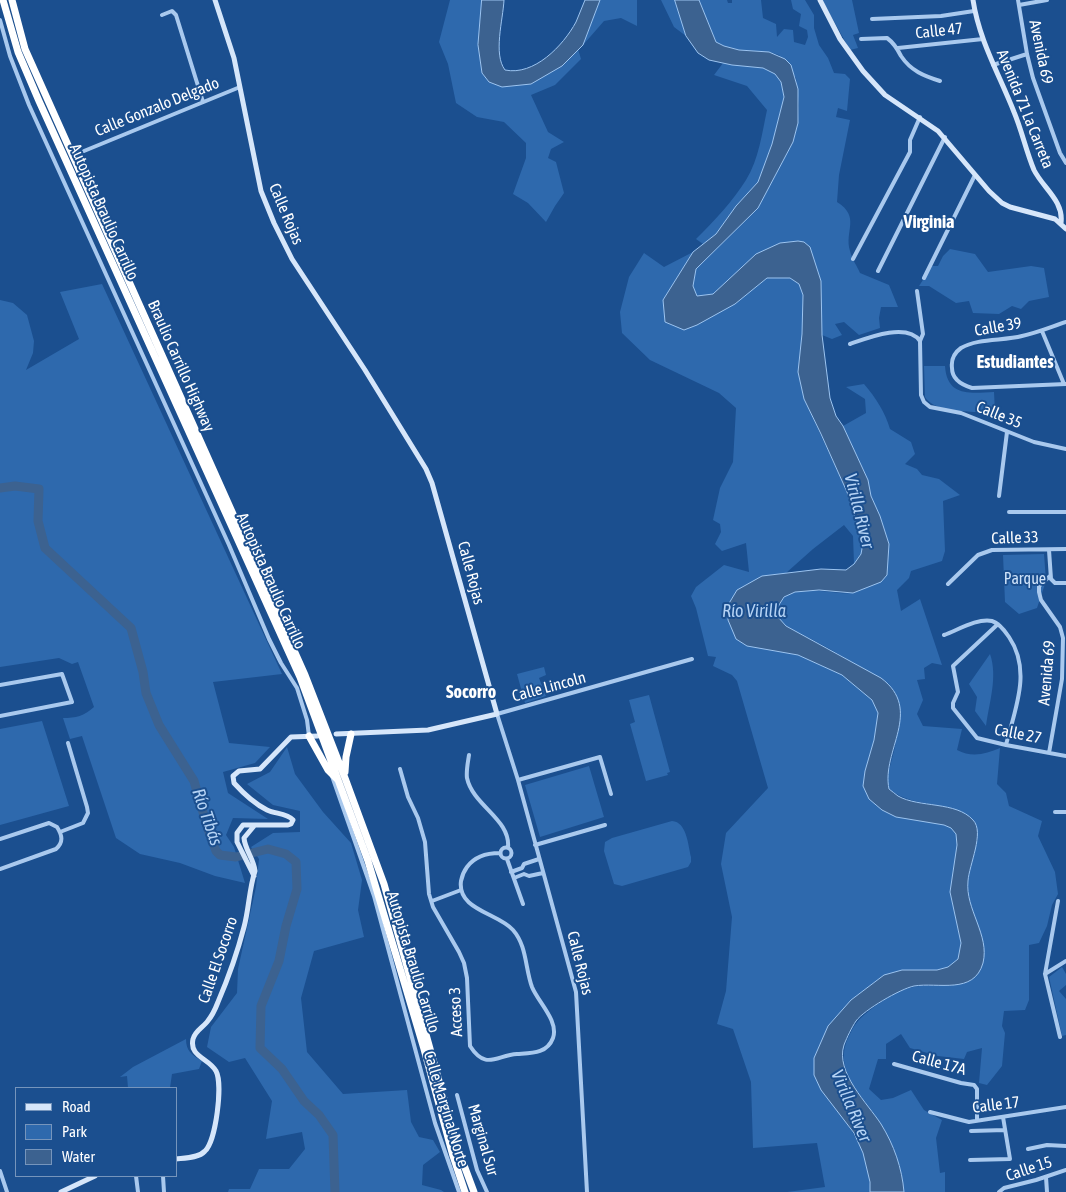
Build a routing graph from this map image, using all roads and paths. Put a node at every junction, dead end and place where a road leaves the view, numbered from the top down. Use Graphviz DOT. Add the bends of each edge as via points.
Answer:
graph roads {
  1 [pos="3,0"];
  2 [pos="12,0"];
  3 [pos="215,0"];
  4 [pos="820,0"];
  5 [pos="973,0"];
  6 [pos="1047,0"];
  7 [pos="1018,2"];
  8 [pos="974,11"];
  9 [pos="162,15"];
  10 [pos="872,19"];
  11 [pos="0,20"];
  12 [pos="861,39"];
  13 [pos="983,39"];
  14 [pos="898,48"];
  15 [pos="1027,54"];
  16 [pos="993,65"];
  17 [pos="27,73"];
  18 [pos="18,77"];
  19 [pos="940,80"];
  20 [pos="240,86"];
  21 [pos="203,102"];
  22 [pos="920,117"];
  23 [pos="945,137"];
  24 [pos="84,151"];
  25 [pos="1066,163"];
  26 [pos="976,175"];
  27 [pos="1060,208"];
  28 [pos="1066,212"];
  29 [pos="1064,222"];
  30 [pos="1066,229"];
  31 [pos="853,259"];
  32 [pos="878,271"];
  33 [pos="924,278"];
  34 [pos="916,291"];
  35 [pos="1066,322"];
  36 [pos="1042,331"];
  37 [pos="920,342"];
  38 [pos="850,344"];
  39 [pos="1065,384"];
  40 [pos="1007,432"];
  41 [pos="1066,450"];
  42 [pos="999,496"];
  43 [pos="1008,512"];
  44 [pos="1066,512"];
  45 [pos="1049,550"];
  46 [pos="1066,550"];
  47 [pos="1050,576"];
  48 [pos="1066,583"];
  49 [pos="948,584"];
  50 [pos="998,624"];
  51 [pos="944,635"];
  52 [pos="692,659"];
  53 [pos="0,685"];
  54 [pos="497,714"];
  55 [pos="0,716"];
  56 [pos="336,734"];
  57 [pos="351,734"];
  58 [pos="309,736"];
  59 [pos="318,736"];
  60 [pos="68,743"];
  61 [pos="1006,745"];
  62 [pos="1049,753"];
  63 [pos="469,755"];
  64 [pos="1066,756"];
  65 [pos="400,769"];
  66 [pos="338,778"];
  67 [pos="518,780"];
  68 [pos="611,794"];
  69 [pos="1055,812"];
  70 [pos="1066,812"];
  71 [pos="605,825"];
  72 [pos="254,826"];
  73 [pos="60,832"];
  74 [pos="0,839"];
  75 [pos="535,845"];
  76 [pos="508,848"];
  77 [pos="500,853"];
  78 [pos="507,859"];
  79 [pos="539,860"];
  80 [pos="522,868"];
  81 [pos="0,869"];
  82 [pos="511,872"];
  83 [pos="543,873"];
  84 [pos="524,874"];
  85 [pos="254,876"];
  86 [pos="514,878"];
  87 [pos="461,890"];
  88 [pos="432,901"];
  89 [pos="1058,901"];
  90 [pos="523,904"];
  91 [pos="1065,963"];
  92 [pos="1046,974"];
  93 [pos="1060,1037"];
  94 [pos="894,1064"];
  95 [pos="457,1096"];
  96 [pos="1066,1107"];
  97 [pos="930,1112"];
  98 [pos="1003,1117"];
  99 [pos="977,1120"];
  100 [pos="1005,1130"];
  101 [pos="971,1131"];
  102 [pos="1066,1146"];
  103 [pos="1028,1149"];
  104 [pos="178,1159"];
  105 [pos="970,1160"];
  106 [pos="1066,1170"];
  107 [pos="0,1171"];
  108 [pos="93,1177"];
  109 [pos="136,1177"];
  110 [pos="163,1177"];
  111 [pos="1046,1177"];
  112 [pos="7,1192"];
  113 [pos="61,1192"];
  114 [pos="138,1192"];
  115 [pos="164,1192"];
  116 [pos="459,1192"];
  117 [pos="465,1192"];
  118 [pos="474,1192"];
  119 [pos="487,1192"];
  120 [pos="587,1192"];
  121 [pos="999,1192"];
  122 [pos="1047,1192"];
  1 -- 17 [label="highway, Autopista Braulio Carrillo"];
  2 -- 66 [label="highway, Autopista Braulio Carrillo" via="29,57 305,675"];
  3 -- 20 [label="street, Calle Rojas"];
  4 -- 22 [label="street" via="840,39 864,71 885,95"];
  5 -- 8 [label="street, Avenida 71 La Carreta"];
  6 -- 7 [label="street"];
  7 -- 15 [label="street, Avenida 69"];
  8 -- 10 [label="street"];
  8 -- 13 [label="street, Avenida 71 La Carreta"];
  9 -- 21 [label="street" via="172,11 176,15"];
  11 -- 18 [label="street"];
  12 -- 14 [label="street" via="883,37"];
  13 -- 14 [label="street, Calle 47"];
  13 -- 16 [label="street, Avenida 71 La Carreta"];
  14 -- 19 [label="street" via="910,67 921,75"];
  15 -- 16 [label="street"];
  15 -- 25 [label="street, Avenida 69" via="1039,98"];
  16 -- 27 [label="street, Avenida 71 La Carreta" via="1015,114 1035,172"];
  17 -- 18 [label="street"];
  17 -- 66 [label="highway, Autopista Braulio Carrillo" via="300,678"];
  18 -- 58 [label="street" via="269,639 296,688"];
  20 -- 21 [label="street, Calle Gonzalo Delgado"];
  20 -- 54 [label="street, Calle Rojas" via="261,191 277,230 432,483"];
  21 -- 24 [label="street, Calle Gonzalo Delgado"];
  22 -- 23 [label="street"];
  22 -- 31 [label="street" via="910,140 910,152"];
  23 -- 26 [label="street"];
  23 -- 32 [label="street"];
  26 -- 29 [label="street" via="1002,203"];
  26 -- 33 [label="street"];
  27 -- 28 [label="street"];
  27 -- 29 [label="street"];
  29 -- 30 [label="street"];
  34 -- 37 [label="street" via="923,334"];
  35 -- 36 [label="street, Calle 39"];
  36 -- 39 [label="street"];
  36 -- 39 [label="street, Calle 39" via="970,344 953,356 952,372 963,385 972,388"];
  37 -- 38 [label="street" via="915,336 895,332"];
  37 -- 40 [label="street, Calle 35" via="921,395 924,402 930,407 961,413"];
  40 -- 41 [label="street, Calle 35"];
  40 -- 42 [label="street"];
  43 -- 44 [label="street"];
  45 -- 46 [label="street, Calle 33"];
  45 -- 47 [label="street"];
  45 -- 49 [label="street, Calle 33" via="983,552"];
  47 -- 48 [label="street" via="1058,584"];
  47 -- 62 [label="street, Avenida 69" via="1041,583 1038,592 1063,632 1064,645 1062,679"];
  50 -- 51 [label="street" via="982,621"];
  50 -- 61 [label="street" via="1012,641 1022,672"];
  50 -- 61 [label="street, Calle 27" via="953,666 958,692 953,708 977,738"];
  52 -- 54 [label="street, Calle Lincoln"];
  53 -- 55 [label="street" via="62,674 72,702"];
  54 -- 57 [label="street, Calle Lincoln" via="428,730"];
  54 -- 67 [label="street, Calle Rojas"];
  56 -- 57 [label="street"];
  57 -- 66 [label="highway"];
  58 -- 59 [label="street"];
  58 -- 66 [label="highway"];
  58 -- 72 [label="street" via="291,737 260,770 239,771 233,776 234,783 256,802 293,820 288,825"];
  60 -- 73 [label="street" via="88,813 83,823"];
  61 -- 62 [label="street, Calle 27"];
  62 -- 64 [label="street, Calle 27"];
  63 -- 76 [label="street" via="467,772 470,786 508,836"];
  65 -- 88 [label="street, Acceso 3" via="425,842"];
  66 -- 116 [label="street, Calle Marginal Norte" via="374,896 435,1123"];
  66 -- 117 [label="highway, Autopista Braulio Carrillo" via="385,915 452,1156"];
  66 -- 118 [label="highway, Autopista Braulio Carrillo" via="384,884 458,1149"];
  67 -- 68 [label="street" via="600,757"];
  67 -- 75 [label="street, Calle Rojas"];
  69 -- 70 [label="street"];
  71 -- 75 [label="street"];
  72 -- 85 [label="street, Calle El Socorro" via="245,836 245,844 254,862"];
  72 -- 85 [label="street" via="246,825 239,829 236,837"];
  73 -- 74 [label="street" via="50,823"];
  73 -- 81 [label="street" via="61,843 56,849"];
  75 -- 79 [label="street, Calle Rojas"];
  76 -- 77 [label="street" via="503,848"];
  76 -- 78 [label="street" via="511,854"];
  77 -- 78 [label="street"];
  77 -- 87 [label="street" via="485,854 472,862 462,875"];
  78 -- 82 [label="street"];
  79 -- 80 [label="street" via="524,864"];
  79 -- 83 [label="street, Calle Rojas"];
  80 -- 82 [label="street"];
  80 -- 84 [label="street"];
  82 -- 86 [label="street"];
  83 -- 84 [label="street"];
  83 -- 120 [label="street, Calle Rojas" via="576,992"];
  84 -- 86 [label="street"];
  85 -- 104 [label="street, Calle El Socorro" via="244,927 218,1002 212,1015 194,1034 192,1042 196,1054 215,1069 218,1077 218,1106 209,1145 201,1154"];
  86 -- 90 [label="street"];
  87 -- 88 [label="street"];
  87 -- 88 [label="street, Acceso 3" via="470,904 506,923 521,942 532,988 554,1029 549,1046 543,1050 490,1060 475,1053 470,1046 464,963"];
  89 -- 92 [label="street"];
  91 -- 92 [label="street"];
  92 -- 93 [label="street"];
  94 -- 99 [label="street, Calle 17A" via="974,1084"];
  95 -- 119 [label="street, Marginal Sur" via="477,1170"];
  96 -- 98 [label="street, Calle 17"];
  97 -- 99 [label="street, Calle 17" via="966,1121"];
  98 -- 99 [label="street, Calle 17"];
  98 -- 100 [label="street"];
  100 -- 101 [label="street"];
  100 -- 105 [label="street" via="1010,1159"];
  102 -- 103 [label="street"];
  106 -- 111 [label="street, Calle 15"];
  107 -- 112 [label="street"];
  108 -- 113 [label="street"];
  109 -- 114 [label="street"];
  110 -- 115 [label="street"];
  111 -- 121 [label="street, Calle 15"];
  111 -- 122 [label="street"];
}
